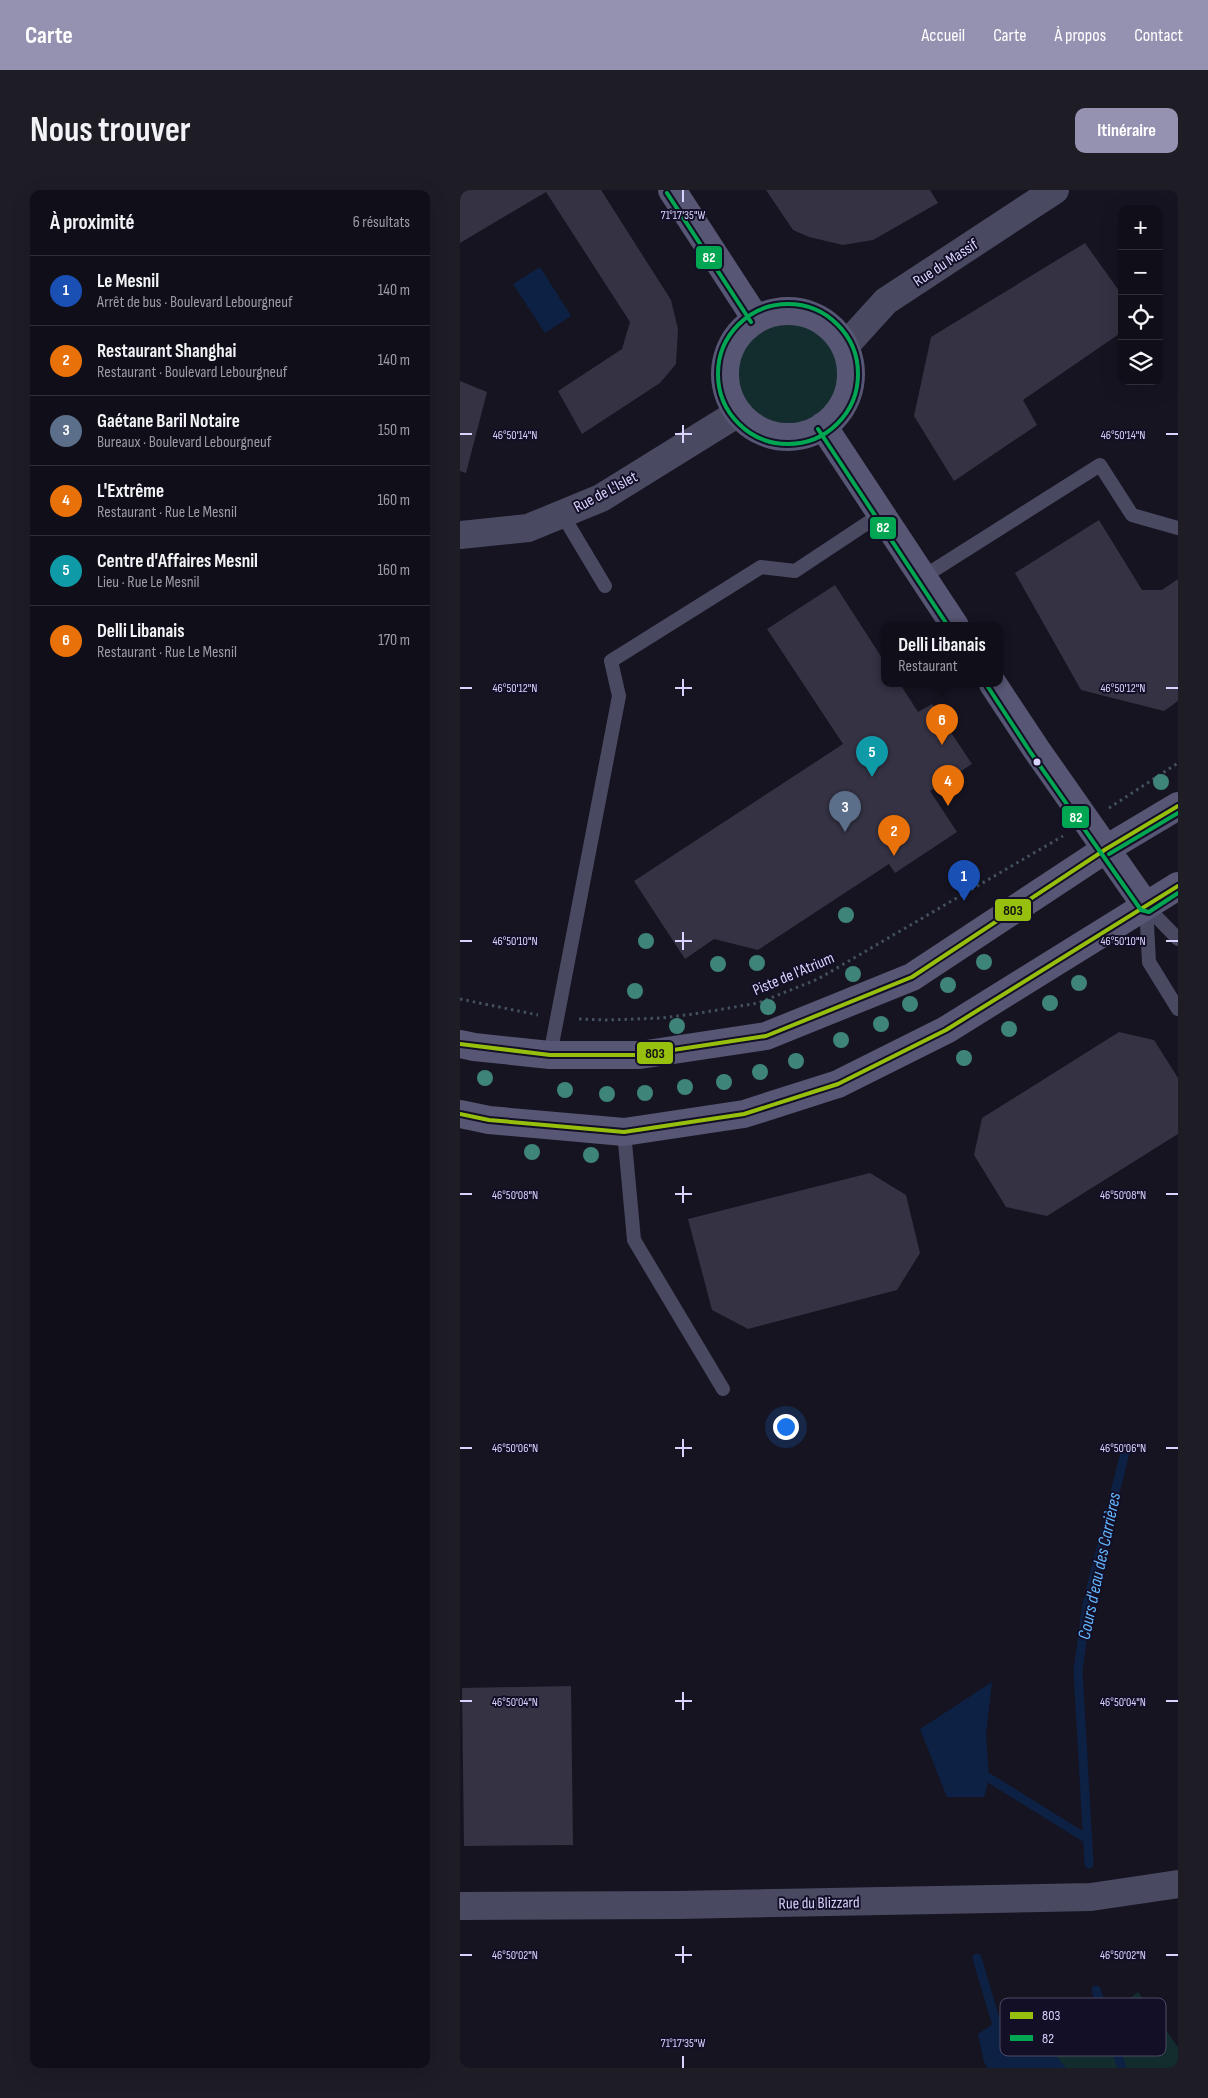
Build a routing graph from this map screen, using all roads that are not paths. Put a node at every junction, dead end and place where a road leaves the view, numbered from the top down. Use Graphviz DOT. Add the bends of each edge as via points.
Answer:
graph roads {
  1 [pos="672,190"];
  2 [pos="1055,190"];
  3 [pos="756,319"];
  4 [pos="845,346"];
  5 [pos="738,413"];
  6 [pos="823,426"];
  7 [pos="562,514"];
  8 [pos="881,514"];
  9 [pos="1178,528"];
  10 [pos="460,535"];
  11 [pos="923,578"];
  12 [pos="605,586"];
  13 [pos="952,622"];
  14 [pos="995,687"];
  15 [pos="1178,806"];
  16 [pos="1106,849"];
  17 [pos="1178,886"];
  18 [pos="1146,906"];
  19 [pos="1178,939"];
  20 [pos="1178,1009"];
  21 [pos="460,1044"];
  22 [pos="550,1055"];
  23 [pos="460,1114"];
  24 [pos="624,1132"];
  25 [pos="723,1389"];
  26 [pos="1178,1884"];
  27 [pos="460,1906"];
  1 -- 3 [label="main road"];
  2 -- 4 [label="street, Rue du Massif" via="886,301"];
  3 -- 4 [label="main road" via="781,311 809,314 836,332"];
  3 -- 5 [label="main road" via="737,336 726,357 724,382"];
  4 -- 6 [label="main road" via="850,362 848,395 840,409"];
  5 -- 6 [label="main road" via="748,424 778,436 794,437"];
  5 -- 7 [label="street, Rue de L'Islet" via="601,498"];
  6 -- 8 [label="main road"];
  7 -- 10 [label="street, Rue de L'Islet" via="528,528"];
  7 -- 12 [label="lane"];
  8 -- 11 [label="main road"];
  8 -- 22 [label="lane" via="795,571 761,567 611,661 620,696"];
  9 -- 11 [label="lane" via="1132,515 1100,465"];
  11 -- 13 [label="main road"];
  14 -- 16 [label="main road"];
  15 -- 16 [label="main road"];
  16 -- 18 [label="main road"];
  16 -- 22 [label="main road" via="912,977 766,1036 640,1055"];
  17 -- 18 [label="main road"];
  18 -- 19 [label="lane"];
  18 -- 20 [label="lane" via="1149,962"];
  18 -- 24 [label="main road" via="946,1030 838,1084 744,1114"];
  21 -- 22 [label="main road"];
  23 -- 24 [label="main road" via="489,1120"];
  24 -- 25 [label="lane" via="634,1240"];
  26 -- 27 [label="street, Rue du Blizzard" via="1091,1897"];
}
